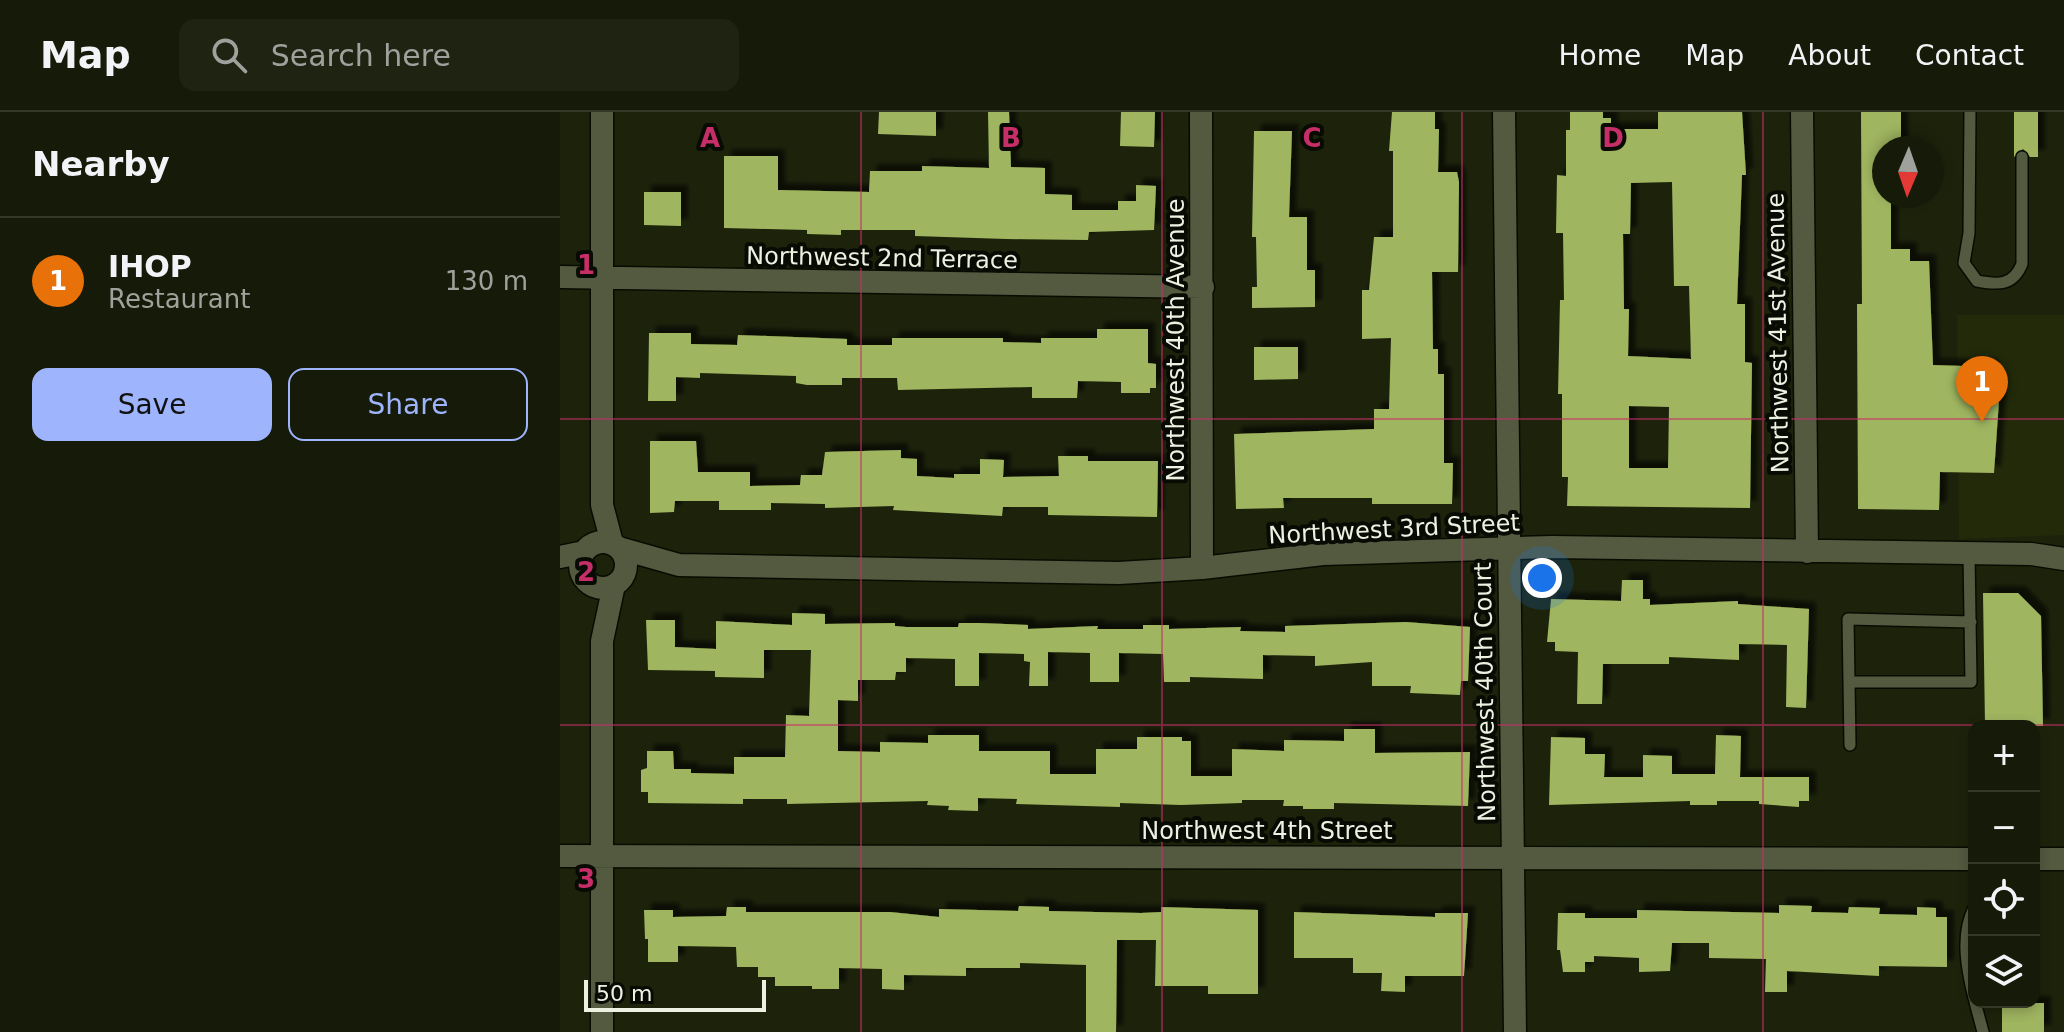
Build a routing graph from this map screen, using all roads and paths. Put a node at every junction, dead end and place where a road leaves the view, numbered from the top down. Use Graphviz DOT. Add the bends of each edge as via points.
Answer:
graph roads {
  1 [pos="602,112"];
  2 [pos="1201,112"];
  3 [pos="1504,112"];
  4 [pos="1802,112"];
  5 [pos="1970,112"];
  6 [pos="2022,157"];
  7 [pos="560,277"];
  8 [pos="601,280"];
  9 [pos="1203,287"];
  10 [pos="602,505"];
  11 [pos="615,546"];
  12 [pos="586,549"];
  13 [pos="1509,549"];
  14 [pos="1807,552"];
  15 [pos="1969,554"];
  16 [pos="560,557"];
  17 [pos="2064,559"];
  18 [pos="679,565"];
  19 [pos="1202,568"];
  20 [pos="560,570"];
  21 [pos="587,581"];
  22 [pos="618,582"];
  23 [pos="1971,622"];
  24 [pos="602,641"];
  25 [pos="1849,682"];
  26 [pos="1850,745"];
  27 [pos="602,855"];
  28 [pos="560,856"];
  29 [pos="1512,857"];
  30 [pos="1968,859"];
  31 [pos="2040,859"];
  32 [pos="2064,859"];
  33 [pos="1968,929"];
  34 [pos="1968,963"];
  35 [pos="1976,1008"];
  36 [pos="602,1032"];
  37 [pos="1515,1032"];
  38 [pos="1983,1032"];
  1 -- 8 [label="street"];
  2 -- 9 [label="street, Northwest 40th Avenue"];
  3 -- 13 [label="street, Northwest 40th Court"];
  4 -- 14 [label="street, Northwest 41st Avenue"];
  5 -- 6 [label="lane" via="1964,263 1977,281 2009,282 2022,264"];
  7 -- 8 [label="street, Northwest 2nd Terrace"];
  8 -- 9 [label="street, Northwest 2nd Terrace"];
  8 -- 10 [label="street"];
  9 -- 19 [label="street, Northwest 40th Avenue"];
  10 -- 11 [label="street"];
  10 -- 12 [label="street"];
  11 -- 12 [label="street" via="596,543"];
  11 -- 18 [label="street, Northwest 3rd Street"];
  11 -- 22 [label="street" via="626,562"];
  12 -- 16 [label="street"];
  12 -- 21 [label="street" via="580,560"];
  13 -- 14 [label="street, Northwest 3rd Street"];
  13 -- 19 [label="street, Northwest 3rd Street" via="1323,554"];
  13 -- 29 [label="street, Northwest 40th Court"];
  14 -- 15 [label="street, Northwest 3rd Street"];
  15 -- 17 [label="street, Northwest 3rd Street"];
  15 -- 23 [label="lane"];
  18 -- 19 [label="street, Northwest 3rd Street" via="1119,573"];
  18 -- 22 [label="street, Northwest 3rd Street"];
  20 -- 21 [label="street"];
  21 -- 22 [label="street" via="605,588"];
  21 -- 24 [label="street"];
  22 -- 24 [label="street"];
  23 -- 25 [label="lane" via="1971,682"];
  23 -- 25 [label="lane" via="1848,619"];
  24 -- 27 [label="street"];
  25 -- 26 [label="lane"];
  27 -- 28 [label="street, Northwest 4th Street"];
  27 -- 29 [label="street, Northwest 4th Street"];
  27 -- 36 [label="street"];
  29 -- 30 [label="street, Northwest 4th Street"];
  29 -- 37 [label="street, Northwest 40th Court"];
  31 -- 32 [label="street"];
  33 -- 34 [label="lane"];
  35 -- 38 [label="lane"];
}
